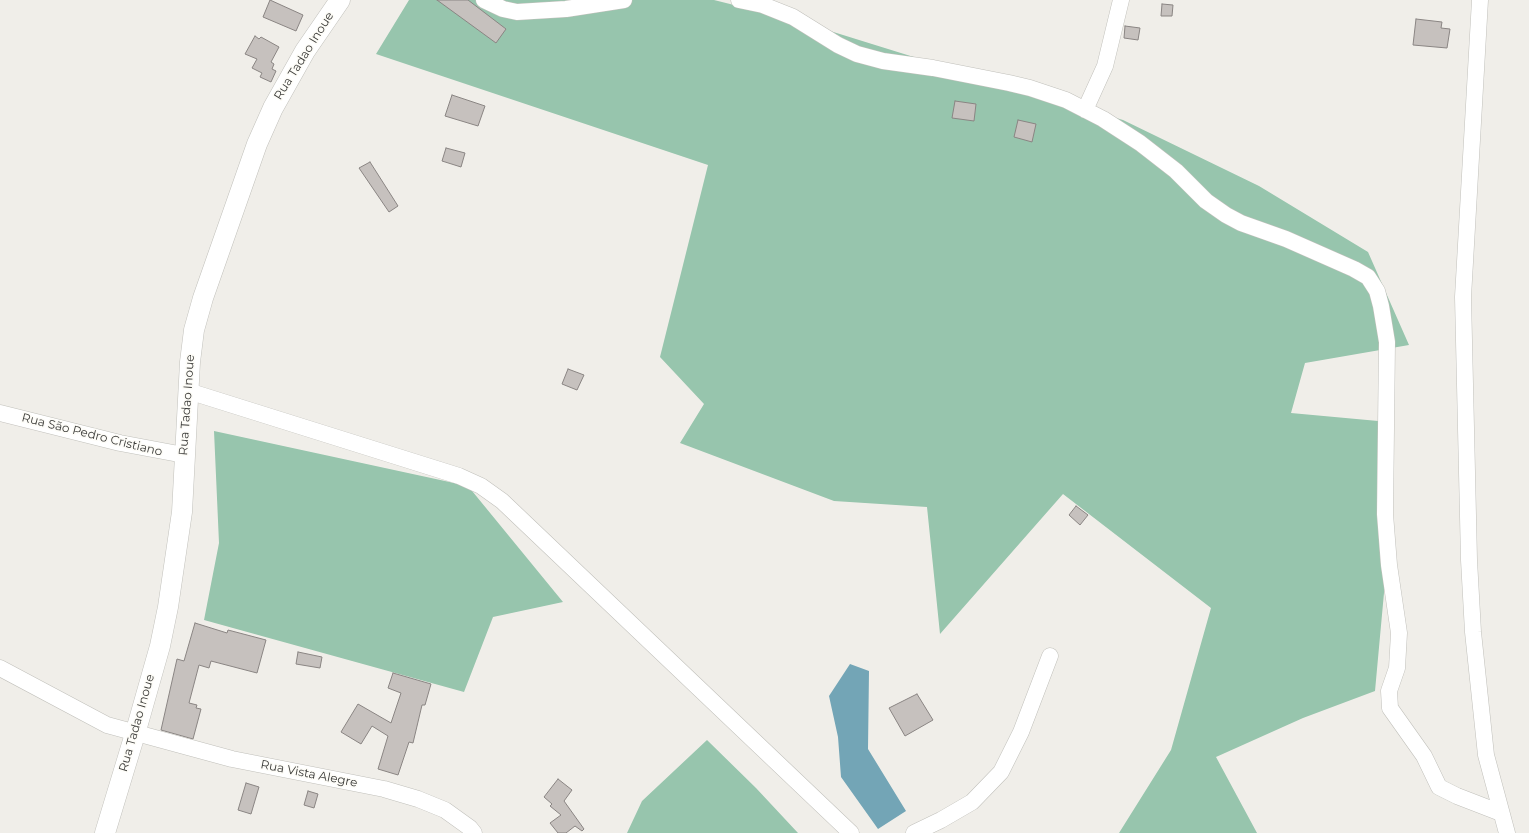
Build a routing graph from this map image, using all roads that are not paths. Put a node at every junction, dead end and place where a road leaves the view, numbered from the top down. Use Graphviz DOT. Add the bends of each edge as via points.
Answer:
graph roads {
  1 [pos="340,0"];
  2 [pos="484,0"];
  3 [pos="624,0"];
  4 [pos="739,0"];
  5 [pos="1121,0"];
  6 [pos="1480,0"];
  7 [pos="764,3"];
  8 [pos="1085,110"];
  9 [pos="188,391"];
  10 [pos="0,413"];
  11 [pos="184,455"];
  12 [pos="1050,656"];
  13 [pos="0,668"];
  14 [pos="135,734"];
  15 [pos="1501,813"];
  16 [pos="105,833"];
  17 [pos="474,833"];
  18 [pos="851,833"];
  19 [pos="914,833"];
  20 [pos="1507,833"];
  1 -- 9 [label="street, Rua Tadao Inoue" via="289,77 257,144 197,317"];
  2 -- 3 [label="street" via="517,12 566,9"];
  4 -- 7 [label="street"];
  5 -- 8 [label="street" via="1105,66"];
  6 -- 15 [label="street" via="1463,297 1467,497 1473,632 1479,696 1486,755"];
  7 -- 8 [label="street" via="857,54 1030,88 1066,100"];
  8 -- 15 [label="street" via="1160,157 1216,209 1241,223 1286,239 1362,272 1373,284 1381,306 1387,342 1385,514 1389,566 1399,633 1397,668 1389,691 1390,708 1424,756 1439,787"];
  9 -- 11 [label="street, Rua Tadao Inoue"];
  9 -- 18 [label="street" via="459,476 481,486 502,501"];
  10 -- 11 [label="street, Rua São Pedro Cristiano" via="134,446"];
  11 -- 14 [label="street, Rua Tadao Inoue" via="182,512 168,607 160,646"];
  12 -- 19 [label="street" via="1021,732 1001,772 972,802"];
  13 -- 14 [label="street, Rua Vista Alegre" via="107,726"];
  14 -- 16 [label="street, Rua Tadao Inoue"];
  14 -- 17 [label="street, Rua Vista Alegre" via="232,759 361,784 418,799 445,810"];
  15 -- 20 [label="street"];
}
